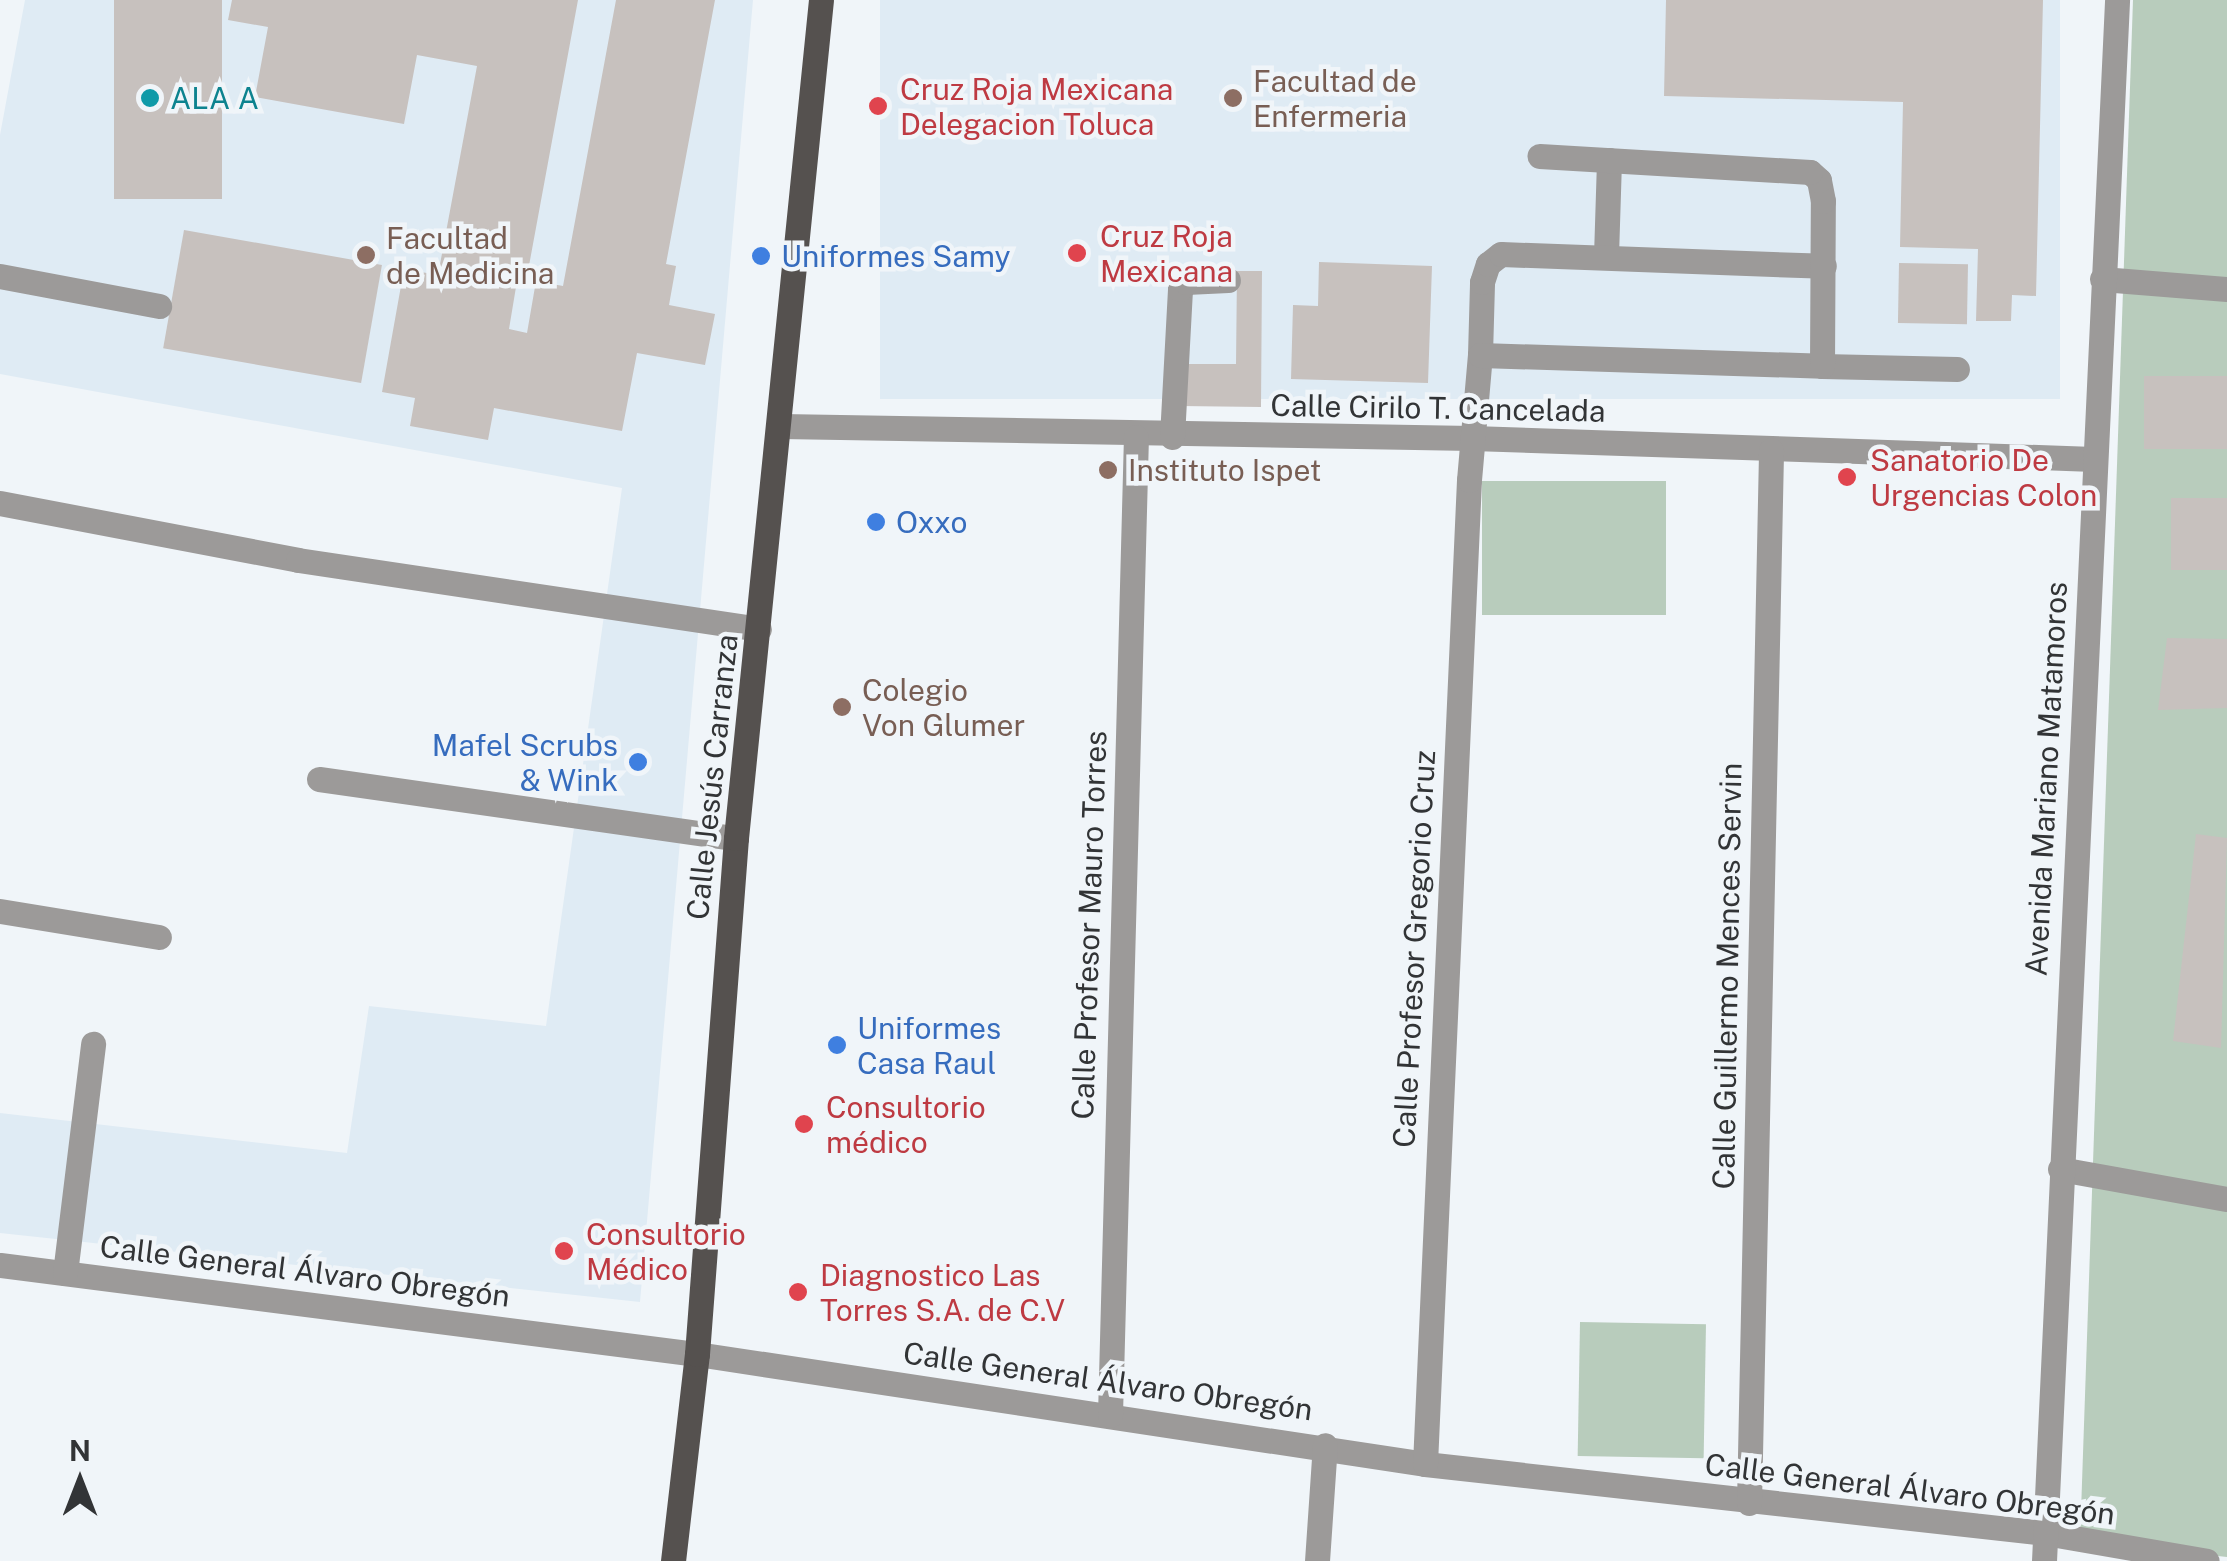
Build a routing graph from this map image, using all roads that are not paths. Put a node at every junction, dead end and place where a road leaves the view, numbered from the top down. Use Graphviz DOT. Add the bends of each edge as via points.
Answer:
graph roads {
  1 [pos="820,0"];
  2 [pos="2117,0"];
  3 [pos="1539,156"];
  4 [pos="1609,160"];
  5 [pos="1606,256"];
  6 [pos="1824,266"];
  7 [pos="0,276"];
  8 [pos="2102,279"];
  9 [pos="1228,280"];
  10 [pos="2227,289"];
  11 [pos="159,306"];
  12 [pos="1480,354"];
  13 [pos="1822,366"];
  14 [pos="1956,369"];
  15 [pos="781,426"];
  16 [pos="1136,436"];
  17 [pos="1172,436"];
  18 [pos="1472,438"];
  19 [pos="1770,450"];
  20 [pos="2094,459"];
  21 [pos="0,503"];
  22 [pos="759,629"];
  23 [pos="319,779"];
  24 [pos="736,838"];
  25 [pos="0,911"];
  26 [pos="159,937"];
  27 [pos="92,1044"];
  28 [pos="2060,1169"];
  29 [pos="2227,1198"];
  30 [pos="0,1264"];
  31 [pos="65,1273"];
  32 [pos="696,1354"];
  33 [pos="1110,1415"];
  34 [pos="1325,1445"];
  35 [pos="1426,1464"];
  36 [pos="1749,1502"];
  37 [pos="2046,1533"];
  38 [pos="673,1561"];
  39 [pos="1317,1561"];
  40 [pos="2044,1561"];
  41 [pos="2207,1561"];
  1 -- 15 [label="main road, Calle Jesús Carranza"];
  2 -- 8 [label="street, Avenida Mariano Matamoros"];
  3 -- 4 [label="street"];
  4 -- 5 [label="street"];
  4 -- 6 [label="street" via="1810,172 1820,180"];
  5 -- 6 [label="street"];
  5 -- 12 [label="street, Calle Profesor Gregorio Cruz" via="1520,251 1488,264"];
  6 -- 13 [label="street"];
  7 -- 11 [label="street"];
  8 -- 10 [label="street"];
  8 -- 20 [label="street, Avenida Mariano Matamoros"];
  9 -- 17 [label="street" via="1186,282 1180,289"];
  12 -- 13 [label="street"];
  12 -- 18 [label="street, Calle Profesor Gregorio Cruz"];
  13 -- 14 [label="street"];
  15 -- 16 [label="street, Calle Cirilo T. Cancelada"];
  15 -- 22 [label="main road, Calle Jesús Carranza"];
  16 -- 17 [label="street, Calle Cirilo T. Cancelada"];
  16 -- 33 [label="street, Calle Profesor Mauro Torres"];
  17 -- 18 [label="street, Calle Cirilo T. Cancelada"];
  18 -- 19 [label="street, Calle Cirilo T. Cancelada"];
  18 -- 35 [label="street, Calle Profesor Gregorio Cruz"];
  19 -- 20 [label="street, Calle Cirilo T. Cancelada"];
  19 -- 36 [label="street, Calle Guillermo Mences Servin"];
  20 -- 28 [label="street, Avenida Mariano Matamoros"];
  21 -- 22 [label="street" via="298,560"];
  22 -- 24 [label="main road, Calle Jesús Carranza"];
  23 -- 24 [label="street"];
  24 -- 32 [label="main road, Calle Jesús Carranza"];
  25 -- 26 [label="street"];
  27 -- 31 [label="street"];
  28 -- 29 [label="street"];
  28 -- 37 [label="street, Avenida Mariano Matamoros"];
  30 -- 31 [label="street, Calle General Álvaro Obregón"];
  31 -- 32 [label="street, Calle General Álvaro Obregón"];
  32 -- 33 [label="street, Calle General Álvaro Obregón"];
  32 -- 38 [label="main road, Calle Jesús Carranza"];
  33 -- 34 [label="street, Calle General Álvaro Obregón"];
  34 -- 35 [label="street, Calle General Álvaro Obregón"];
  34 -- 39 [label="street"];
  35 -- 36 [label="street, Calle General Álvaro Obregón"];
  36 -- 37 [label="street, Calle General Álvaro Obregón"];
  37 -- 40 [label="street, Avenida Mariano Matamoros"];
  37 -- 41 [label="street, Calle General Álvaro Obregón"];
}
